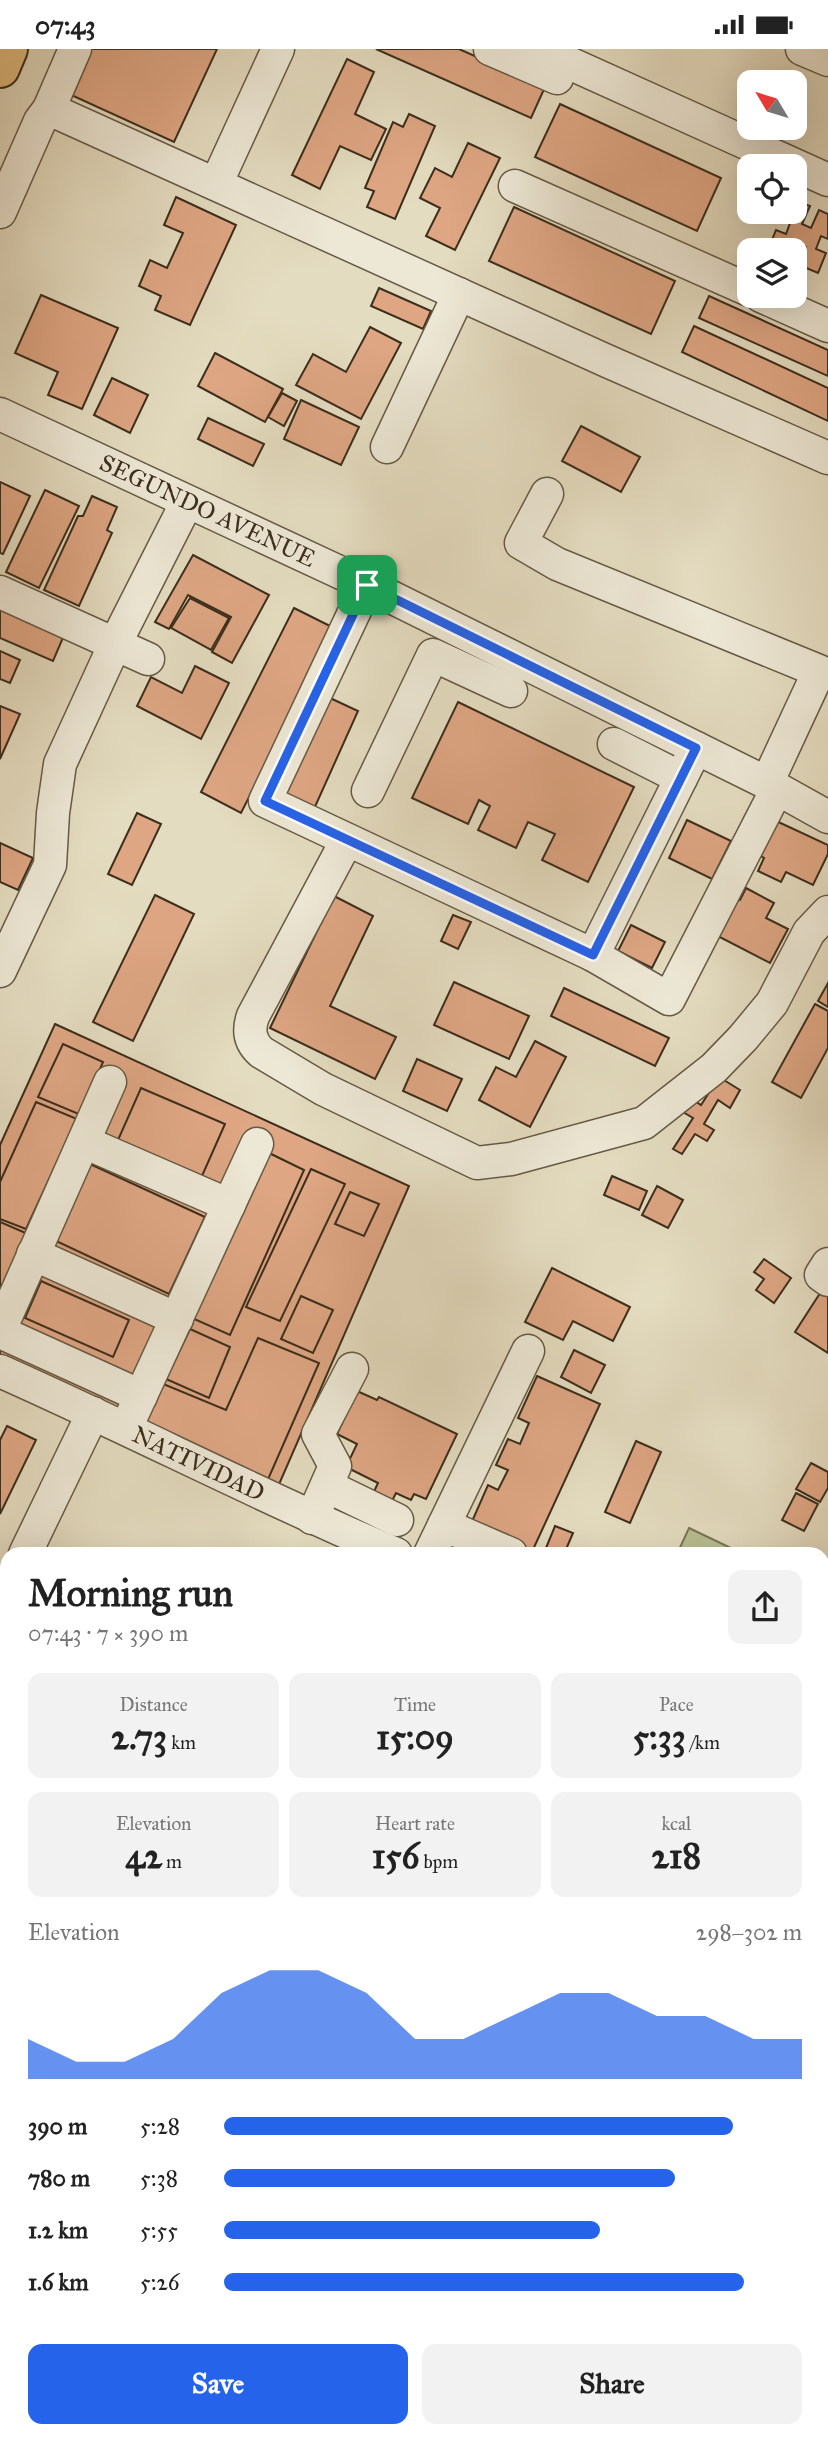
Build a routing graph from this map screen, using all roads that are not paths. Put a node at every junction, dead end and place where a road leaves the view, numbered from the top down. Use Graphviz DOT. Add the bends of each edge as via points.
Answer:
graph roads {
  1 [pos="8,49"];
  2 [pos="75,49"];
  3 [pos="278,49"];
  4 [pos="490,49"];
  5 [pos="538,49"];
  6 [pos="802,49"];
  7 [pos="828,60"];
  8 [pos="0,68"];
  9 [pos="557,78"];
  10 [pos="49,109"];
  11 [pos="828,180"];
  12 [pos="216,184"];
  13 [pos="515,186"];
  14 [pos="0,212"];
  15 [pos="737,286"];
  16 [pos="459,294"];
  17 [pos="788,308"];
  18 [pos="828,326"];
  19 [pos="0,414"];
  20 [pos="387,447"];
  21 [pos="828,458"];
  22 [pos="547,494"];
  23 [pos="187,502"];
  24 [pos="367,585"];
  25 [pos="0,592"];
  26 [pos="115,644"];
  27 [pos="148,659"];
  28 [pos="511,691"];
  29 [pos="614,744"];
  30 [pos="696,748"];
  31 [pos="681,778"];
  32 [pos="772,786"];
  33 [pos="368,791"];
  34 [pos="828,817"];
  35 [pos="347,840"];
  36 [pos="828,912"];
  37 [pos="10,921"];
  38 [pos="593,955"];
  39 [pos="0,971"];
  40 [pos="110,1081"];
  41 [pos="84,1142"];
  42 [pos="257,1144"];
  43 [pos="229,1205"];
  44 [pos="33,1254"];
  45 [pos="828,1264"];
  46 [pos="828,1280"];
  47 [pos="177,1319"];
  48 [pos="0,1331"];
  49 [pos="528,1351"];
  50 [pos="352,1369"];
  51 [pos="0,1371"];
  52 [pos="141,1396"];
  53 [pos="93,1412"];
  54 [pos="126,1428"];
  55 [pos="327,1486"];
  56 [pos="312,1518"];
  57 [pos="397,1520"];
  58 [pos="444,1525"];
  59 [pos="28,1547"];
  60 [pos="380,1547"];
  61 [pos="433,1547"];
  62 [pos="495,1547"];
  1 -- 8 [label="main road"];
  2 -- 10 [label="street"];
  3 -- 12 [label="street"];
  4 -- 9 [label="street"];
  5 -- 11 [label="street"];
  6 -- 7 [label="street"];
  10 -- 12 [label="street"];
  10 -- 14 [label="street"];
  12 -- 16 [label="street"];
  13 -- 15 [label="street"];
  16 -- 20 [label="street"];
  16 -- 21 [label="street"];
  17 -- 18 [label="street"];
  19 -- 23 [label="street, SEGUNDO AVENUE"];
  22 -- 32 [label="street" via="520,543 557,564 819,671"];
  23 -- 24 [label="street, SEGUNDO AVENUE"];
  23 -- 26 [label="street"];
  24 -- 30 [label="street, SEGUNDO AVENUE"];
  24 -- 35 [label="street" via="265,801"];
  25 -- 26 [label="street"];
  26 -- 27 [label="street"];
  26 -- 37 [label="street" via="60,764 50,865"];
  28 -- 33 [label="street" via="433,655"];
  29 -- 31 [label="street"];
  30 -- 31 [label="street"];
  30 -- 32 [label="street, SEGUNDO AVENUE"];
  31 -- 38 [label="street"];
  32 -- 34 [label="street, SEGUNDO AVENUE"];
  32 -- 38 [label="street" via="669,999"];
  35 -- 36 [label="street" via="253,1016 253,1044 323,1089 477,1163 510,1159 644,1123 743,1038 772,1003 810,932"];
  35 -- 38 [label="street"];
  37 -- 39 [label="street"];
  40 -- 41 [label="street"];
  41 -- 43 [label="street"];
  41 -- 44 [label="street"];
  42 -- 43 [label="street"];
  43 -- 47 [label="street"];
  44 -- 47 [label="street"];
  44 -- 48 [label="street"];
  45 -- 46 [label="street" via="821,1275"];
  47 -- 52 [label="street"];
  48 -- 52 [label="street"];
  49 -- 58 [label="street"];
  50 -- 55 [label="street" via="318,1434 335,1466"];
  51 -- 53 [label="street, NATIVIDAD"];
  52 -- 54 [label="street"];
  53 -- 54 [label="street, NATIVIDAD"];
  53 -- 59 [label="street"];
  54 -- 56 [label="street, NATIVIDAD"];
  55 -- 56 [label="street"];
  55 -- 57 [label="street"];
  56 -- 60 [label="street, NATIVIDAD"];
  58 -- 61 [label="street"];
  58 -- 62 [label="street"];
}
